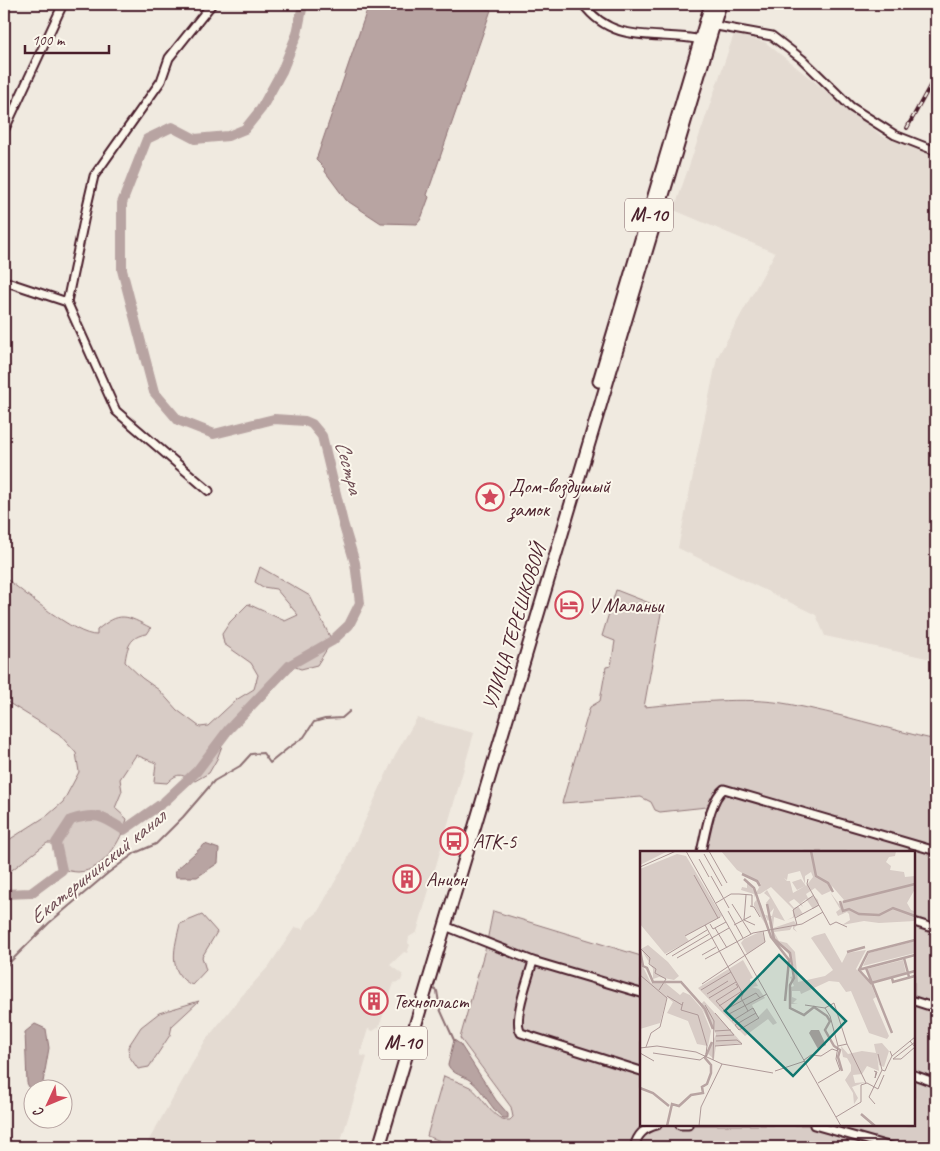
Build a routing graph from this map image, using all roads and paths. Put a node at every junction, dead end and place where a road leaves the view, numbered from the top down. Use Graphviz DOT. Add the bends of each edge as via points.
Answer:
graph roads {
  1 [pos="63,4"];
  2 [pos="212,4"];
  3 [pos="583,4"];
  4 [pos="711,4"];
  5 [pos="720,4"];
  6 [pos="710,24"];
  7 [pos="704,41"];
  8 [pos="4,131"];
  9 [pos="936,151"];
  10 [pos="4,281"];
  11 [pos="67,302"];
  12 [pos="209,491"];
  13 [pos="701,851"];
  14 [pos="936,851"];
  15 [pos="915,922"];
  16 [pos="445,926"];
  17 [pos="936,929"];
  18 [pos="533,961"];
  19 [pos="640,993"];
  20 [pos="915,1001"];
  21 [pos="936,1008"];
  22 [pos="640,1071"];
  23 [pos="915,1075"];
  24 [pos="936,1083"];
  25 [pos="654,1126"];
  26 [pos="818,1126"];
  27 [pos="372,1147"];
  28 [pos="379,1147"];
  29 [pos="634,1147"];
  30 [pos="892,1147"];
  1 -- 8 [label="street"];
  2 -- 11 [label="street" via="169,58 161,81 94,176"];
  3 -- 7 [label="street" via="602,21 623,33 685,36"];
  4 -- 6 [label="highway, УЛИЦА ТЕРЕШКОВОЙ / М-10"];
  5 -- 6 [label="highway, УЛИЦА ТЕРЕШКОВОЙ / М-10"];
  6 -- 7 [label="highway, УЛИЦА ТЕРЕШКОВОЙ / М-10"];
  6 -- 9 [label="street" via="772,36 802,58 851,107 895,136"];
  7 -- 16 [label="highway, УЛИЦА ТЕРЕШКОВОЙ / М-10"];
  7 -- 27 [label="highway, УЛИЦА ТЕРЕШКОВОЙ / М-10"];
  10 -- 11 [label="street"];
  11 -- 12 [label="street" via="116,411"];
  13 -- 14 [label="street" via="712,808 724,790"];
  15 -- 17 [label="street"];
  16 -- 18 [label="street"];
  16 -- 28 [label="highway, УЛИЦА ТЕРЕШКОВОЙ / М-10"];
  18 -- 19 [label="street"];
  18 -- 22 [label="street" via="518,1017 521,1033"];
  20 -- 21 [label="street"];
  23 -- 24 [label="street"];
  25 -- 29 [label="street" via="643,1130"];
  26 -- 30 [label="street"];
}
